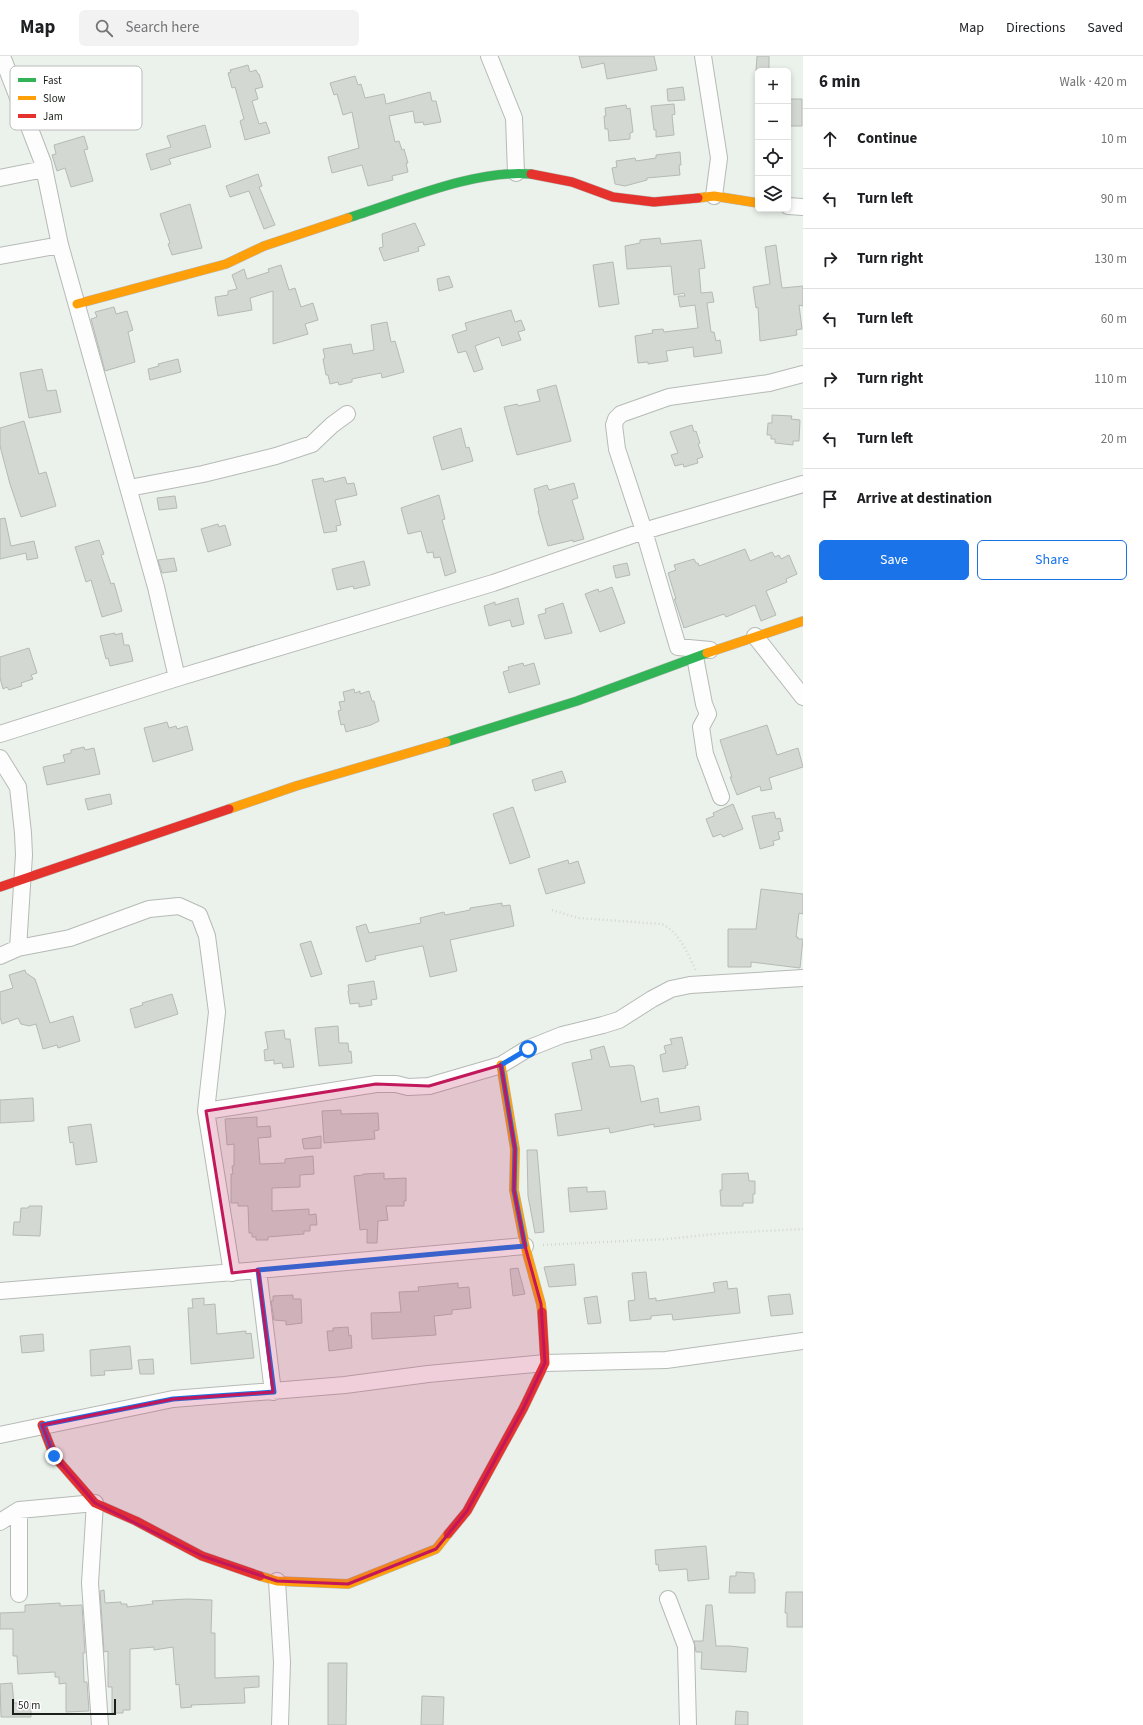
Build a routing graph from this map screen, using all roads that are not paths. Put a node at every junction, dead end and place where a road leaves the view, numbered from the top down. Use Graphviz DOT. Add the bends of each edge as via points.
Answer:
graph roads {
  1 [pos="2,56"];
  2 [pos="489,56"];
  3 [pos="703,56"];
  4 [pos="10,78"];
  5 [pos="30,130"];
  6 [pos="44,169"];
  7 [pos="516,173"];
  8 [pos="0,178"];
  9 [pos="714,196"];
  10 [pos="755,203"];
  11 [pos="791,206"];
  12 [pos="803,207"];
  13 [pos="60,245"];
  14 [pos="0,256"];
  15 [pos="77,304"];
  16 [pos="803,374"];
  17 [pos="347,414"];
  18 [pos="803,484"];
  19 [pos="129,488"];
  20 [pos="644,531"];
  21 [pos="803,621"];
  22 [pos="755,636"];
  23 [pos="713,650"];
  24 [pos="695,656"];
  25 [pos="177,678"];
  26 [pos="803,697"];
  27 [pos="0,734"];
  28 [pos="0,758"];
  29 [pos="721,797"];
  30 [pos="23,880"];
  31 [pos="0,887"];
  32 [pos="18,948"];
  33 [pos="0,956"];
  34 [pos="803,978"];
  35 [pos="501,1065"];
  36 [pos="206,1111"];
  37 [pos="525,1246"];
  38 [pos="258,1270"];
  39 [pos="232,1273"];
  40 [pos="0,1291"];
  41 [pos="803,1341"];
  42 [pos="545,1363"];
  43 [pos="274,1392"];
  44 [pos="42,1425"];
  45 [pos="0,1435"];
  46 [pos="95,1503"];
  47 [pos="19,1510"];
  48 [pos="0,1522"];
  49 [pos="277,1581"];
  50 [pos="19,1594"];
  51 [pos="668,1599"];
  52 [pos="100,1725"];
  53 [pos="276,1725"];
  54 [pos="280,1725"];
  55 [pos="688,1725"];
  1 -- 4 [label="street"];
  2 -- 7 [label="street" via="514,118"];
  3 -- 9 [label="street" via="719,158"];
  5 -- 6 [label="street"];
  6 -- 8 [label="street"];
  6 -- 13 [label="street"];
  7 -- 9 [label="street" via="554,178 613,197 654,202"];
  7 -- 15 [label="street" via="487,176 434,190 264,246 226,264"];
  9 -- 10 [label="street"];
  11 -- 12 [label="street"];
  13 -- 14 [label="street"];
  13 -- 15 [label="street"];
  15 -- 19 [label="street"];
  16 -- 20 [label="street" via="769,383 669,397 618,416 613,430 617,449"];
  17 -- 19 [label="street" via="312,444 276,456 203,474"];
  18 -- 20 [label="street"];
  19 -- 25 [label="street"];
  20 -- 23 [label="street" via="678,647"];
  20 -- 25 [label="street" via="493,583"];
  21 -- 22 [label="street"];
  22 -- 23 [label="street"];
  22 -- 26 [label="street"];
  23 -- 24 [label="street"];
  24 -- 29 [label="street" via="708,714 701,727 705,754"];
  24 -- 30 [label="street" via="577,701 296,786"];
  25 -- 27 [label="street"];
  28 -- 30 [label="street" via="18,787 23,833"];
  30 -- 31 [label="street"];
  30 -- 32 [label="street"];
  32 -- 33 [label="street"];
  32 -- 36 [label="street" via="70,938 149,909 179,906 199,915 207,936 217,1012"];
  34 -- 35 [label="street" via="671,989 619,1020 562,1035 528,1049"];
  35 -- 36 [label="street" via="429,1086 376,1084"];
  35 -- 37 [label="street" via="515,1149 514,1190"];
  36 -- 39 [label="street"];
  37 -- 38 [label="street"];
  37 -- 42 [label="street" via="541,1304"];
  38 -- 39 [label="street"];
  38 -- 43 [label="street"];
  39 -- 40 [label="street"];
  41 -- 42 [label="street" via="666,1360"];
  42 -- 43 [label="street"];
  42 -- 49 [label="street" via="467,1511 436,1549 348,1584"];
  43 -- 44 [label="street" via="173,1399"];
  44 -- 45 [label="street"];
  44 -- 46 [label="street" via="54,1456"];
  46 -- 47 [label="street"];
  46 -- 49 [label="street" via="136,1521 202,1556"];
  46 -- 52 [label="street" via="90,1583"];
  47 -- 48 [label="street"];
  47 -- 50 [label="street"];
  49 -- 54 [label="street" via="282,1662"];
  51 -- 55 [label="street" via="686,1646"];
  53 -- 54 [label="street"];
}
